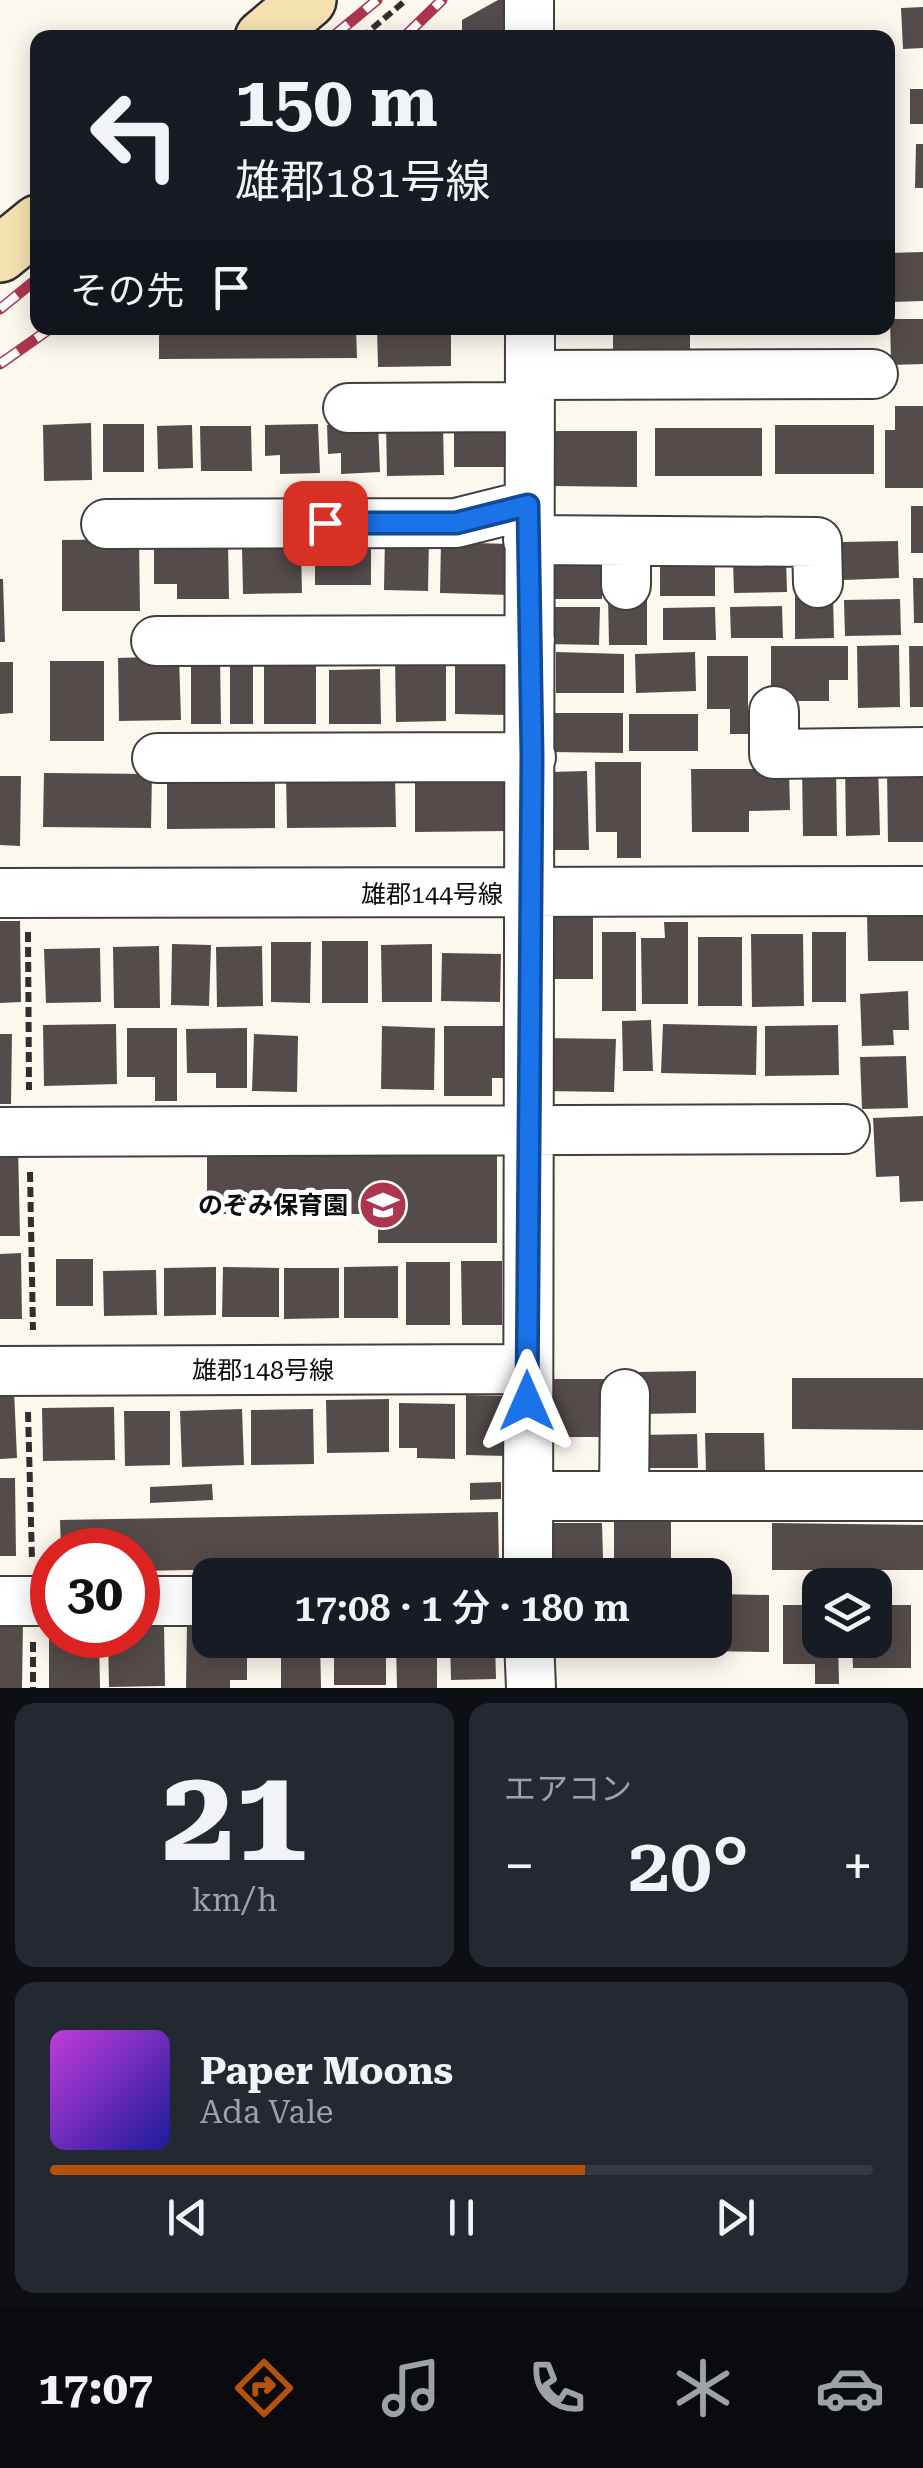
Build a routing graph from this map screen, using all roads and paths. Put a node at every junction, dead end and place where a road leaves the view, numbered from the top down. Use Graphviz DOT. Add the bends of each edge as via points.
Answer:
graph roads {
  1 [pos="308,0"];
  2 [pos="406,0"];
  3 [pos="529,0"];
  4 [pos="272,30"];
  5 [pos="370,30"];
  6 [pos="529,30"];
  7 [pos="30,230"];
  8 [pos="0,254"];
  9 [pos="530,335"];
  10 [pos="873,374"];
  11 [pos="529,391"];
  12 [pos="348,408"];
  13 [pos="128,511"];
  14 [pos="528,523"];
  15 [pos="818,583"];
  16 [pos="530,640"];
  17 [pos="156,641"];
  18 [pos="774,711"];
  19 [pos="923,752"];
  20 [pos="532,757"];
  21 [pos="157,758"];
  22 [pos="923,891"];
  23 [pos="0,894"];
  24 [pos="529,894"];
  25 [pos="845,1129"];
  26 [pos="526,1130"];
  27 [pos="0,1132"];
  28 [pos="526,1369"];
  29 [pos="14,1371"];
  30 [pos="625,1394"];
  31 [pos="528,1496"];
  32 [pos="624,1496"];
  33 [pos="923,1496"];
  34 [pos="528,1558"];
  35 [pos="28,1601"];
  36 [pos="160,1601"];
  37 [pos="192,1601"];
  38 [pos="530,1658"];
  39 [pos="32,1688"];
  40 [pos="530,1688"];
  1 -- 4 [label="main road"];
  2 -- 5 [label="path"];
  3 -- 6 [label="street"];
  7 -- 8 [label="main road"];
  9 -- 11 [label="street"];
  10 -- 11 [label="street"];
  11 -- 12 [label="street"];
  11 -- 14 [label="street"];
  13 -- 14 [label="street" via="325,505 456,523"];
  14 -- 15 [label="street" via="626,563 817,542"];
  14 -- 16 [label="street"];
  16 -- 17 [label="street"];
  16 -- 20 [label="street"];
  18 -- 19 [label="street" via="774,754"];
  20 -- 21 [label="street"];
  20 -- 24 [label="street"];
  22 -- 24 [label="street, 雄郡144号線"];
  23 -- 24 [label="street, 雄郡144号線"];
  24 -- 26 [label="street"];
  25 -- 26 [label="street"];
  26 -- 27 [label="street"];
  26 -- 28 [label="street"];
  28 -- 29 [label="street, 雄郡148号線"];
  28 -- 31 [label="street"];
  29 -- 35 [label="path"];
  30 -- 32 [label="street"];
  31 -- 32 [label="street"];
  31 -- 34 [label="street"];
  32 -- 33 [label="street"];
  35 -- 39 [label="path"];
  36 -- 37 [label="street"];
  38 -- 40 [label="street"];
}
